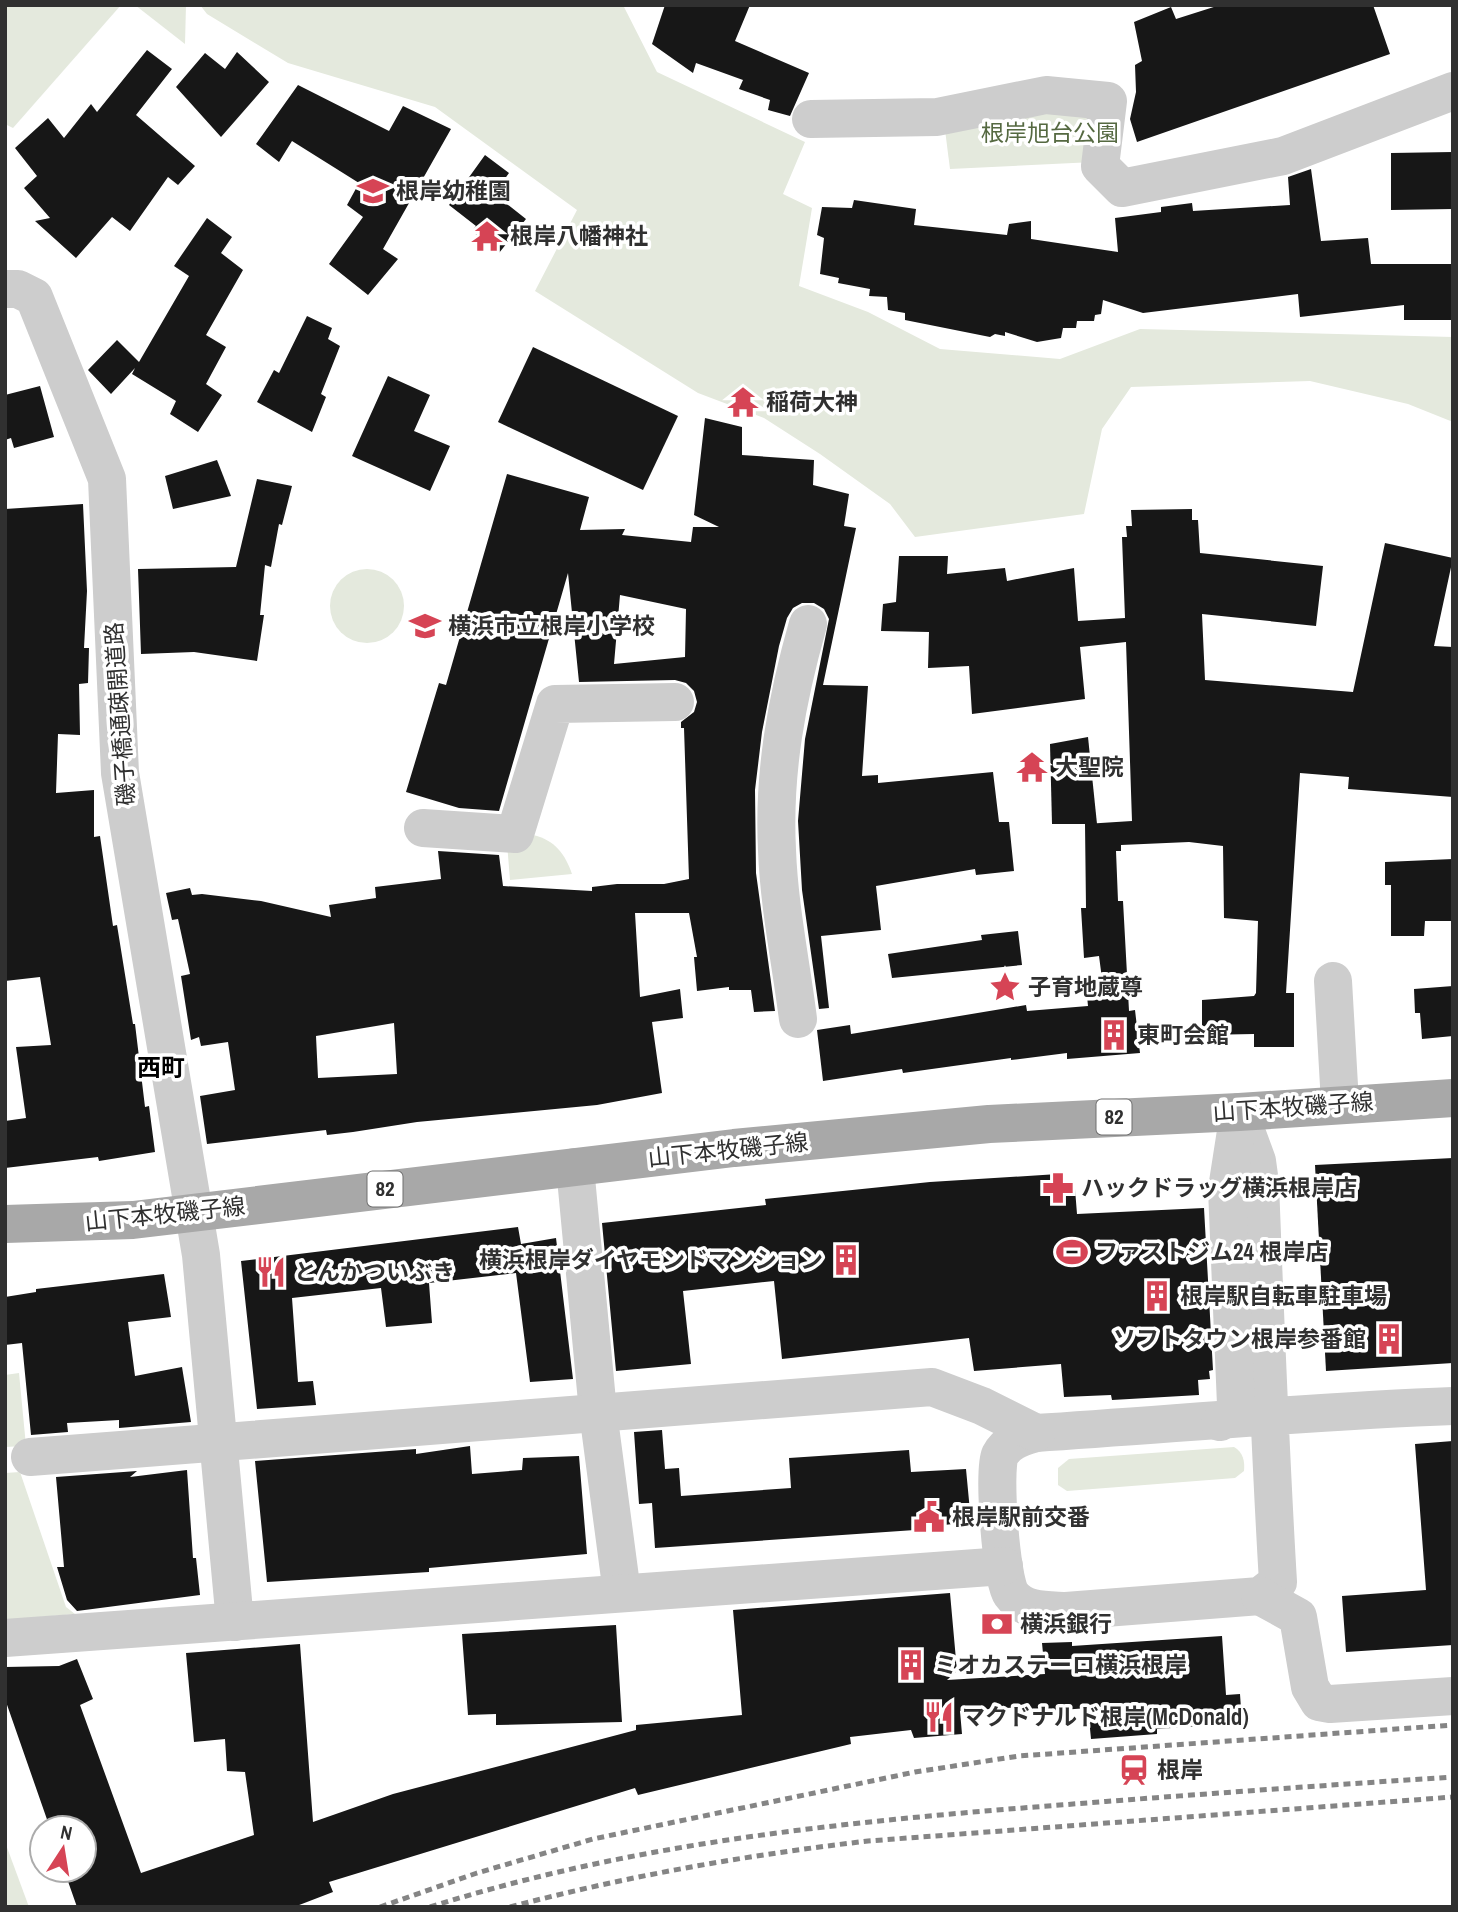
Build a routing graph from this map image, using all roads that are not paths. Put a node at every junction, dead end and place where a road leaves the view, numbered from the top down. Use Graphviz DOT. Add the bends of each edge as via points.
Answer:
graph roads {
  1 [pos="1453,91"];
  2 [pos="811,118"];
  3 [pos="5,289"];
  4 [pos="808,624"];
  5 [pos="674,702"];
  6 [pos="423,828"];
  7 [pos="1333,981"];
  8 [pos="798,1019"];
  9 [pos="1453,1098"];
  10 [pos="1340,1104"];
  11 [pos="1240,1112"];
  12 [pos="575,1167"];
  13 [pos="195,1213"];
  14 [pos="5,1224"];
  15 [pos="1453,1406"];
  16 [pos="598,1412"];
  17 [pos="1269,1419"];
  18 [pos="1220,1422"];
  19 [pos="1036,1433"];
  20 [pos="217,1441"];
  21 [pos="30,1457"];
  22 [pos="1004,1566"];
  23 [pos="622,1592"];
  24 [pos="1260,1596"];
  25 [pos="234,1622"];
  26 [pos="5,1638"];
  27 [pos="1453,1696"];
  1 -- 2 [label="street" via="1283,156 1122,188 1100,166 1108,101 1045,94 937,117"];
  3 -- 13 [label="street, 磯子橋通疎開道路" via="34,297 107,478 120,773"];
  4 -- 8 [label="street" via="779,754 776,808 777,852"];
  5 -- 6 [label="street" via="555,704 515,834"];
  7 -- 10 [label="street"];
  9 -- 10 [label="main road, 山下本牧磯子線 / 82"];
  10 -- 11 [label="main road, 山下本牧磯子線 / 82"];
  11 -- 12 [label="main road, 山下本牧磯子線 / 82" via="989,1124"];
  11 -- 17 [label="street" via="1260,1183"];
  11 -- 18 [label="street" via="1227,1189 1236,1405 1233,1414"];
  12 -- 13 [label="main road, 山下本牧磯子線 / 82"];
  12 -- 16 [label="street"];
  13 -- 14 [label="main road, 山下本牧磯子線 / 82"];
  13 -- 20 [label="street"];
  15 -- 17 [label="street" via="1315,1411"];
  16 -- 19 [label="street" via="932,1387"];
  16 -- 20 [label="street"];
  16 -- 23 [label="street"];
  17 -- 18 [label="street"];
  17 -- 24 [label="street" via="1278,1582"];
  18 -- 19 [label="street"];
  19 -- 22 [label="street" via="1017,1438 996,1465"];
  20 -- 21 [label="street"];
  20 -- 25 [label="street"];
  22 -- 23 [label="street"];
  22 -- 24 [label="street" via="1010,1593 1039,1610"];
  23 -- 25 [label="street"];
  24 -- 27 [label="street" via="1298,1618 1310,1687 1319,1702"];
  25 -- 26 [label="street"];
}
